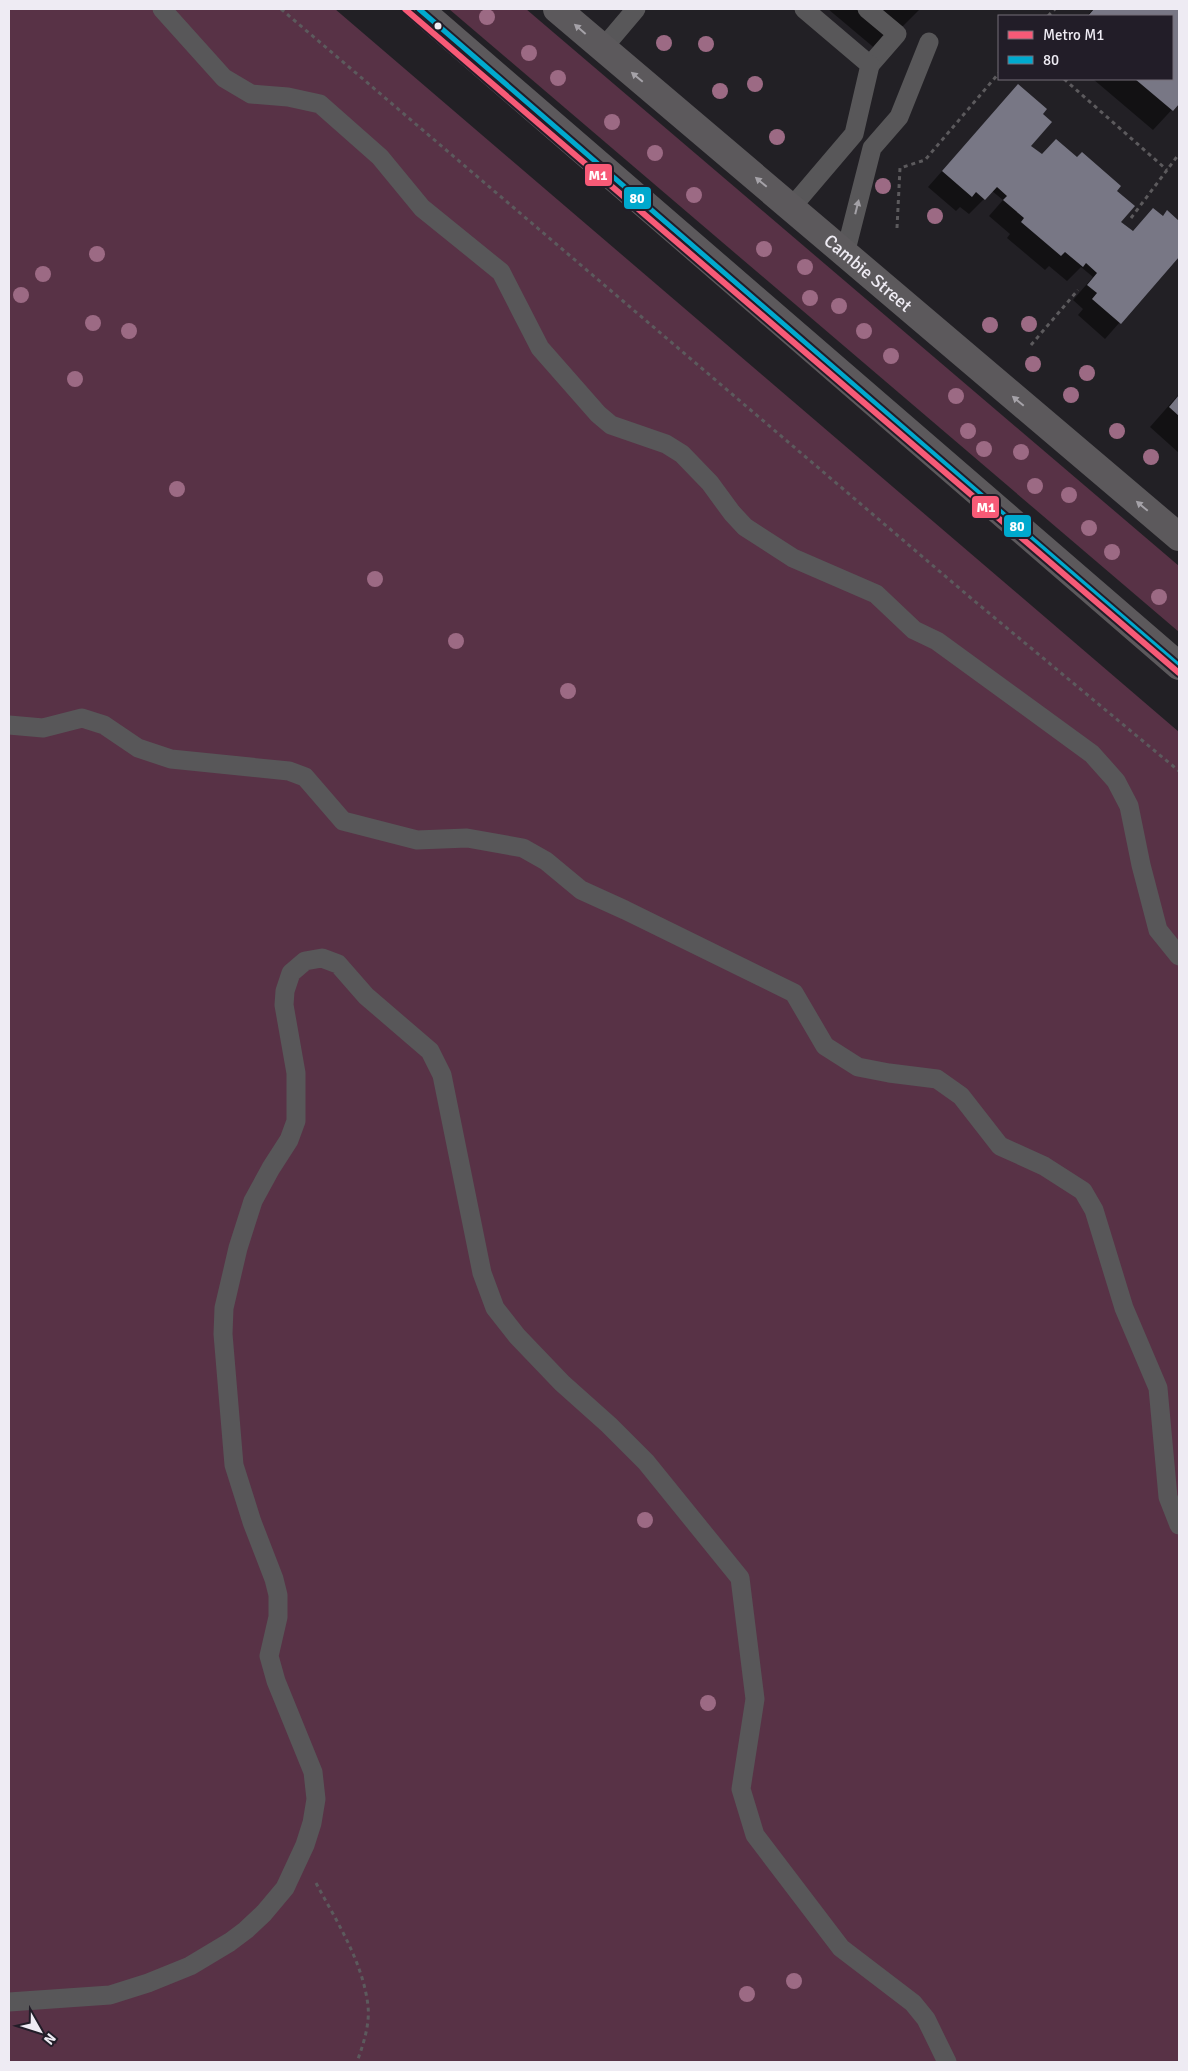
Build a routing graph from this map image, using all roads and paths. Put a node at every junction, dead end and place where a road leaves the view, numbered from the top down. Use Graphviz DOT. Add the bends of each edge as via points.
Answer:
graph roads {
  1 [pos="162,9"];
  2 [pos="281,9"];
  3 [pos="419,9"];
  4 [pos="557,9"];
  5 [pos="636,9"];
  6 [pos="804,9"];
  7 [pos="867,9"];
  8 [pos="929,42"];
  9 [pos="603,48"];
  10 [pos="870,65"];
  11 [pos="998,75"];
  12 [pos="1065,80"];
  13 [pos="854,134"];
  14 [pos="872,148"];
  15 [pos="1179,154"];
  16 [pos="1167,170"];
  17 [pos="791,208"];
  18 [pos="1131,218"];
  19 [pos="897,228"];
  20 [pos="845,254"];
  21 [pos="1078,290"];
  22 [pos="1031,345"];
  23 [pos="1179,537"];
  24 [pos="1179,666"];
  25 [pos="9,725"];
  26 [pos="1179,771"];
  27 [pos="1179,956"];
  28 [pos="1179,1525"];
  29 [pos="305,1845"];
  30 [pos="9,2002"];
  31 [pos="357,2062"];
  32 [pos="947,2062"];
  1 -- 27 [label="lane" via="224,78 251,94 320,104 380,157 422,208 501,272 540,348 611,425 666,444 682,454 710,483 744,527 792,558 876,594 914,630 937,641 1092,754 1116,781 1129,806 1158,930"];
  2 -- 26 [label="path" via="972,600"];
  3 -- 24 [label="main road"];
  9 -- 4 [label="main road, Cambie Street, one-way"];
  5 -- 9 [label="lane"];
  6 -- 10 [label="lane"];
  7 -- 10 [label="lane" via="897,34"];
  8 -- 14 [label="lane" via="924,74 899,117"];
  17 -- 9 [label="main road, Cambie Street, one-way"];
  10 -- 13 [label="lane"];
  11 -- 19 [label="path" via="925,160 900,168"];
  12 -- 16 [label="path"];
  13 -- 14 [label="lane"];
  13 -- 17 [label="lane"];
  20 -- 14 [label="lane, one-way"];
  15 -- 16 [label="path"];
  16 -- 18 [label="path"];
  17 -- 20 [label="main road, Cambie Street"];
  23 -- 20 [label="main road, Cambie Street, one-way"];
  21 -- 22 [label="path"];
  25 -- 28 [label="lane" via="43,728 82,718 104,725 138,748 171,759 289,771 305,777 343,820 417,840 467,838 523,848 546,861 581,890 794,993 825,1046 858,1067 937,1079 961,1096 1000,1146 1044,1166 1083,1192 1094,1210 1124,1308 1158,1388 1168,1497"];
  29 -- 30 [label="lane" via="285,1888 264,1913 230,1942 190,1966 110,1995"];
  29 -- 31 [label="path" via="316,1882 361,1974 368,2007 365,2037"];
  29 -- 32 [label="lane" via="316,1799 312,1772 269,1656 278,1617 278,1595 234,1465 223,1334 224,1308 253,1201 289,1140 296,1120 296,1072 284,1005 285,990 291,973 305,961 322,958 338,964 366,996 430,1051 442,1075 482,1273 495,1308 562,1383 646,1462 740,1578 755,1699 741,1789 755,1835 841,1948 913,2003 926,2019"];
}
